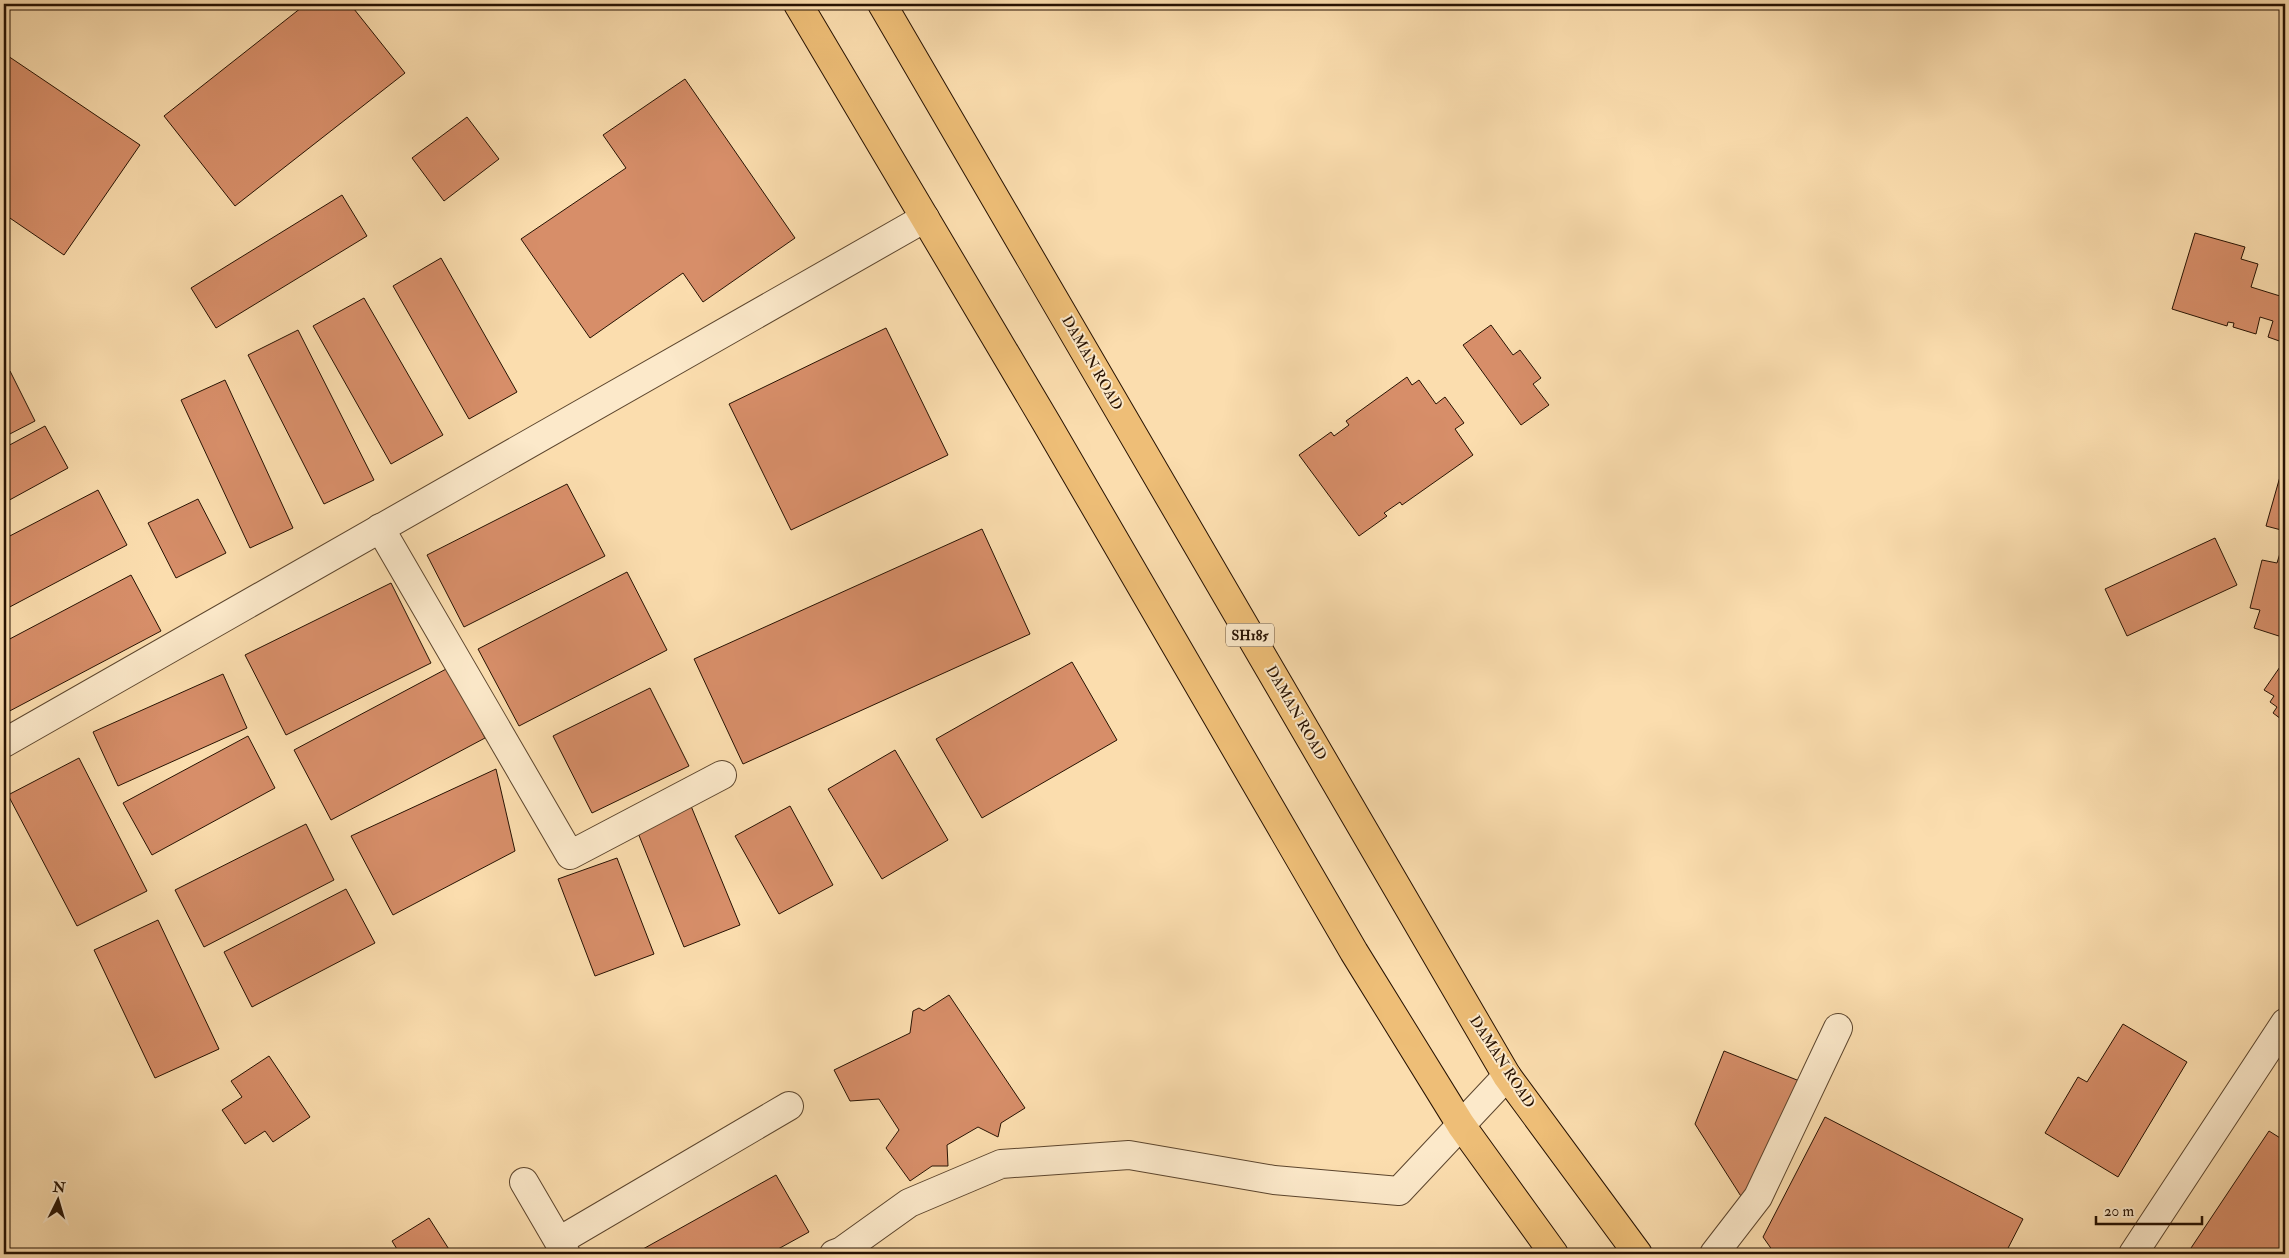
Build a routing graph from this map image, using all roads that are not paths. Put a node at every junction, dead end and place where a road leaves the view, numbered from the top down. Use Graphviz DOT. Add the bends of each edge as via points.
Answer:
graph roads {
  1 [pos="798,4"];
  2 [pos="882,4"];
  3 [pos="925,218"];
  4 [pos="380,528"];
  5 [pos="4,742"];
  6 [pos="722,775"];
  7 [pos="2285,1024"];
  8 [pos="1838,1028"];
  9 [pos="1507,1076"];
  10 [pos="790,1106"];
  11 [pos="1461,1125"];
  12 [pos="524,1182"];
  13 [pos="562,1248"];
  14 [pos="834,1254"];
  15 [pos="1554,1254"];
  16 [pos="1638,1254"];
  17 [pos="1714,1254"];
  18 [pos="2133,1254"];
  1 -- 3 [label="main road"];
  2 -- 9 [label="main road, DAMAN ROAD / SH185"];
  3 -- 4 [label="street"];
  3 -- 11 [label="main road" via="1354,952"];
  4 -- 5 [label="street"];
  4 -- 6 [label="street" via="570,855"];
  7 -- 18 [label="street"];
  8 -- 17 [label="street" via="1758,1197"];
  9 -- 11 [label="street"];
  9 -- 16 [label="main road, DAMAN ROAD / SH185"];
  10 -- 13 [label="street"];
  11 -- 14 [label="street" via="1399,1191 1274,1180 1129,1155 1001,1164 909,1202"];
  11 -- 15 [label="main road"];
  12 -- 13 [label="street"];
}
